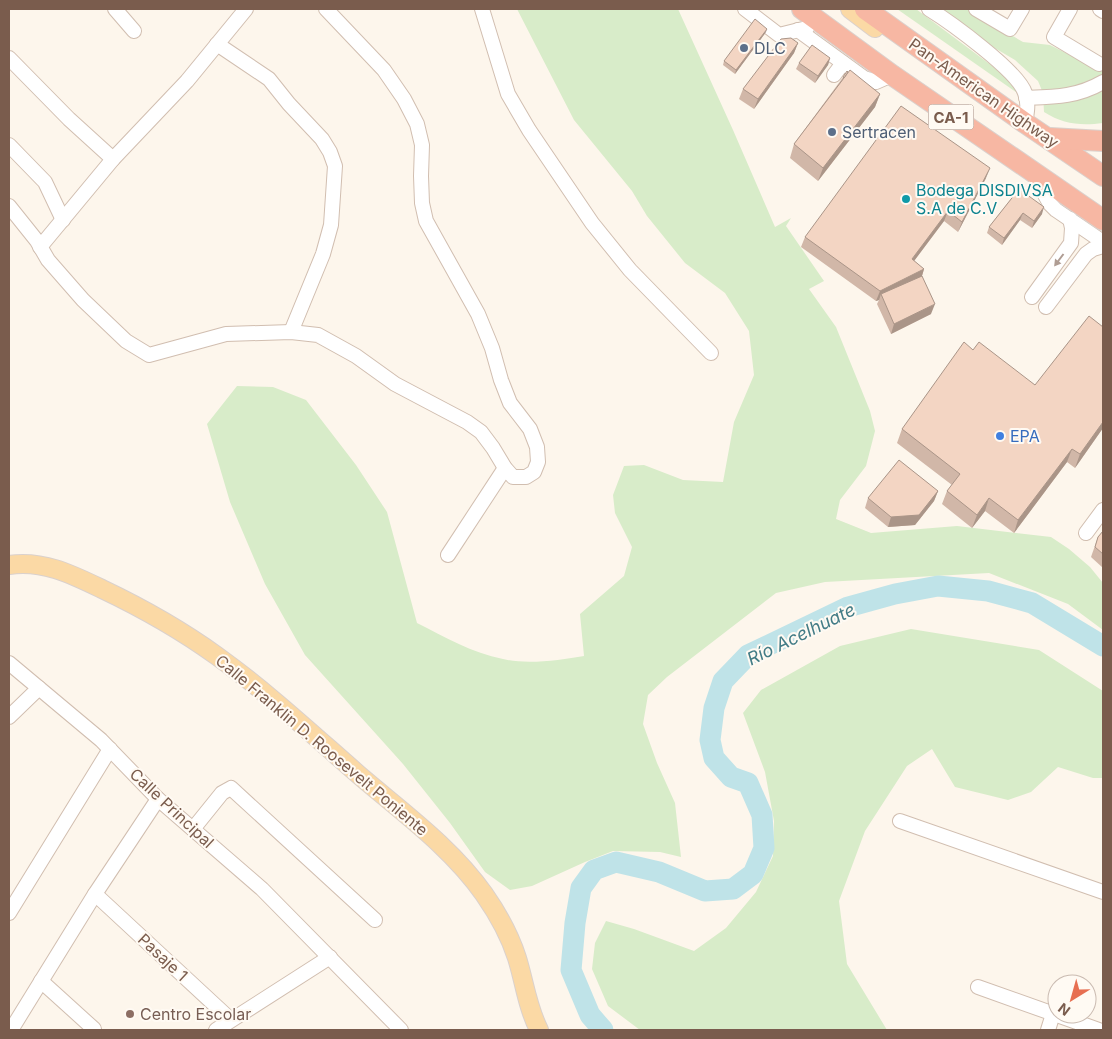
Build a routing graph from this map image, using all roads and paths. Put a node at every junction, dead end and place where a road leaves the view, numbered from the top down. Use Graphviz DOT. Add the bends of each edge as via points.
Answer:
graph roads {
  1 [pos="115,9"];
  2 [pos="246,9"];
  3 [pos="326,9"];
  4 [pos="482,9"];
  5 [pos="745,9"];
  6 [pos="802,9"];
  7 [pos="850,9"];
  8 [pos="865,9"];
  9 [pos="930,9"];
  10 [pos="976,9"];
  11 [pos="1022,9"];
  12 [pos="1070,9"];
  13 [pos="1100,9"];
  14 [pos="1103,11"];
  15 [pos="819,16"];
  16 [pos="798,30"];
  17 [pos="134,31"];
  18 [pos="217,44"];
  19 [pos="9,58"];
  20 [pos="843,62"];
  21 [pos="1099,64"];
  22 [pos="834,75"];
  23 [pos="892,75"];
  24 [pos="1103,82"];
  25 [pos="1026,98"];
  26 [pos="1026,123"];
  27 [pos="1046,137"];
  28 [pos="1103,141"];
  29 [pos="9,145"];
  30 [pos="113,159"];
  31 [pos="1032,172"];
  32 [pos="1103,176"];
  33 [pos="1103,186"];
  34 [pos="9,206"];
  35 [pos="1103,211"];
  36 [pos="1070,219"];
  37 [pos="63,220"];
  38 [pos="1103,220"];
  39 [pos="1103,242"];
  40 [pos="1103,246"];
  41 [pos="40,247"];
  42 [pos="1032,297"];
  43 [pos="1046,307"];
  44 [pos="291,332"];
  45 [pos="712,353"];
  46 [pos="505,468"];
  47 [pos="1103,510"];
  48 [pos="1086,533"];
  49 [pos="448,555"];
  50 [pos="9,566"];
  51 [pos="9,664"];
  52 [pos="38,688"];
  53 [pos="9,718"];
  54 [pos="110,748"];
  55 [pos="158,799"];
  56 [pos="900,821"];
  57 [pos="193,829"];
  58 [pos="1103,892"];
  59 [pos="95,894"];
  60 [pos="9,913"];
  61 [pos="375,920"];
  62 [pos="330,957"];
  63 [pos="41,981"];
  64 [pos="978,987"];
  65 [pos="1047,1012"];
  66 [pos="231,1020"];
  67 [pos="1082,1024"];
  68 [pos="94,1029"];
  69 [pos="11,1030"];
  70 [pos="216,1030"];
  71 [pos="401,1030"];
  72 [pos="539,1030"];
  73 [pos="1099,1030"];
  1 -- 17 [label="street"];
  2 -- 18 [label="street"];
  3 -- 46 [label="street" via="384,70 417,124 422,145 422,194 426,221 478,314 510,403 530,429 537,447 538,462 534,472 526,477 513,477"];
  4 -- 45 [label="street" via="508,94 529,130 592,223 630,270"];
  5 -- 16 [label="street" via="779,35"];
  6 -- 15 [label="highway, CA-1"];
  7 -- 33 [label="main road"];
  8 -- 26 [label="highway, Pan-American Highway / CA-1"];
  9 -- 25 [label="street" via="1007,70 1025,91"];
  10 -- 11 [label="street" via="1010,28"];
  12 -- 21 [label="street" via="1054,37"];
  13 -- 14 [label="street"];
  15 -- 16 [label="street"];
  15 -- 23 [label="highway, CA-1"];
  15 -- 35 [label="main road"];
  16 -- 20 [label="street"];
  18 -- 30 [label="street" via="187,81"];
  18 -- 44 [label="street" via="269,79 322,139 335,166 332,225"];
  19 -- 30 [label="street"];
  20 -- 22 [label="street"];
  20 -- 23 [label="street" via="871,81 881,81"];
  23 -- 31 [label="highway, CA-1"];
  24 -- 25 [label="street" via="1088,91 1062,97"];
  25 -- 26 [label="street"];
  26 -- 27 [label="highway, Pan-American Highway / CA-1"];
  27 -- 28 [label="highway"];
  27 -- 32 [label="highway, Pan-American Highway / CA-1"];
  29 -- 37 [label="street" via="46,182"];
  30 -- 37 [label="street"];
  31 -- 36 [label="street" via="1050,204"];
  31 -- 38 [label="highway, CA-1"];
  34 -- 41 [label="street"];
  36 -- 39 [label="street"];
  36 -- 42 [label="street, one-way" via="1071,243"];
  37 -- 41 [label="street"];
  40 -- 43 [label="street" via="1086,254"];
  41 -- 44 [label="street" via="83,300 126,341 149,356 226,334"];
  44 -- 46 [label="street" via="318,335 356,356 395,384 467,422 481,432"];
  46 -- 49 [label="street"];
  47 -- 48 [label="street"];
  50 -- 72 [label="main road, Calle Franklin D. Roosevelt Poniente" via="23,563 58,569 116,596 193,640 255,685 449,852 486,896 507,934"];
  51 -- 52 [label="street, Calle Principal"];
  52 -- 53 [label="street"];
  52 -- 54 [label="street, Calle Principal"];
  54 -- 55 [label="street, Calle Principal"];
  54 -- 60 [label="street"];
  55 -- 57 [label="street, Calle Principal"];
  55 -- 59 [label="street"];
  56 -- 58 [label="street"];
  57 -- 61 [label="street" via="222,793 231,788"];
  57 -- 62 [label="street, Calle Principal" via="262,889"];
  59 -- 63 [label="street"];
  59 -- 66 [label="street, Pasaje 1"];
  62 -- 66 [label="street"];
  62 -- 71 [label="street, Calle Principal"];
  63 -- 68 [label="street"];
  63 -- 69 [label="street"];
  64 -- 65 [label="street"];
  66 -- 70 [label="street"];
  67 -- 73 [label="street"];
}
